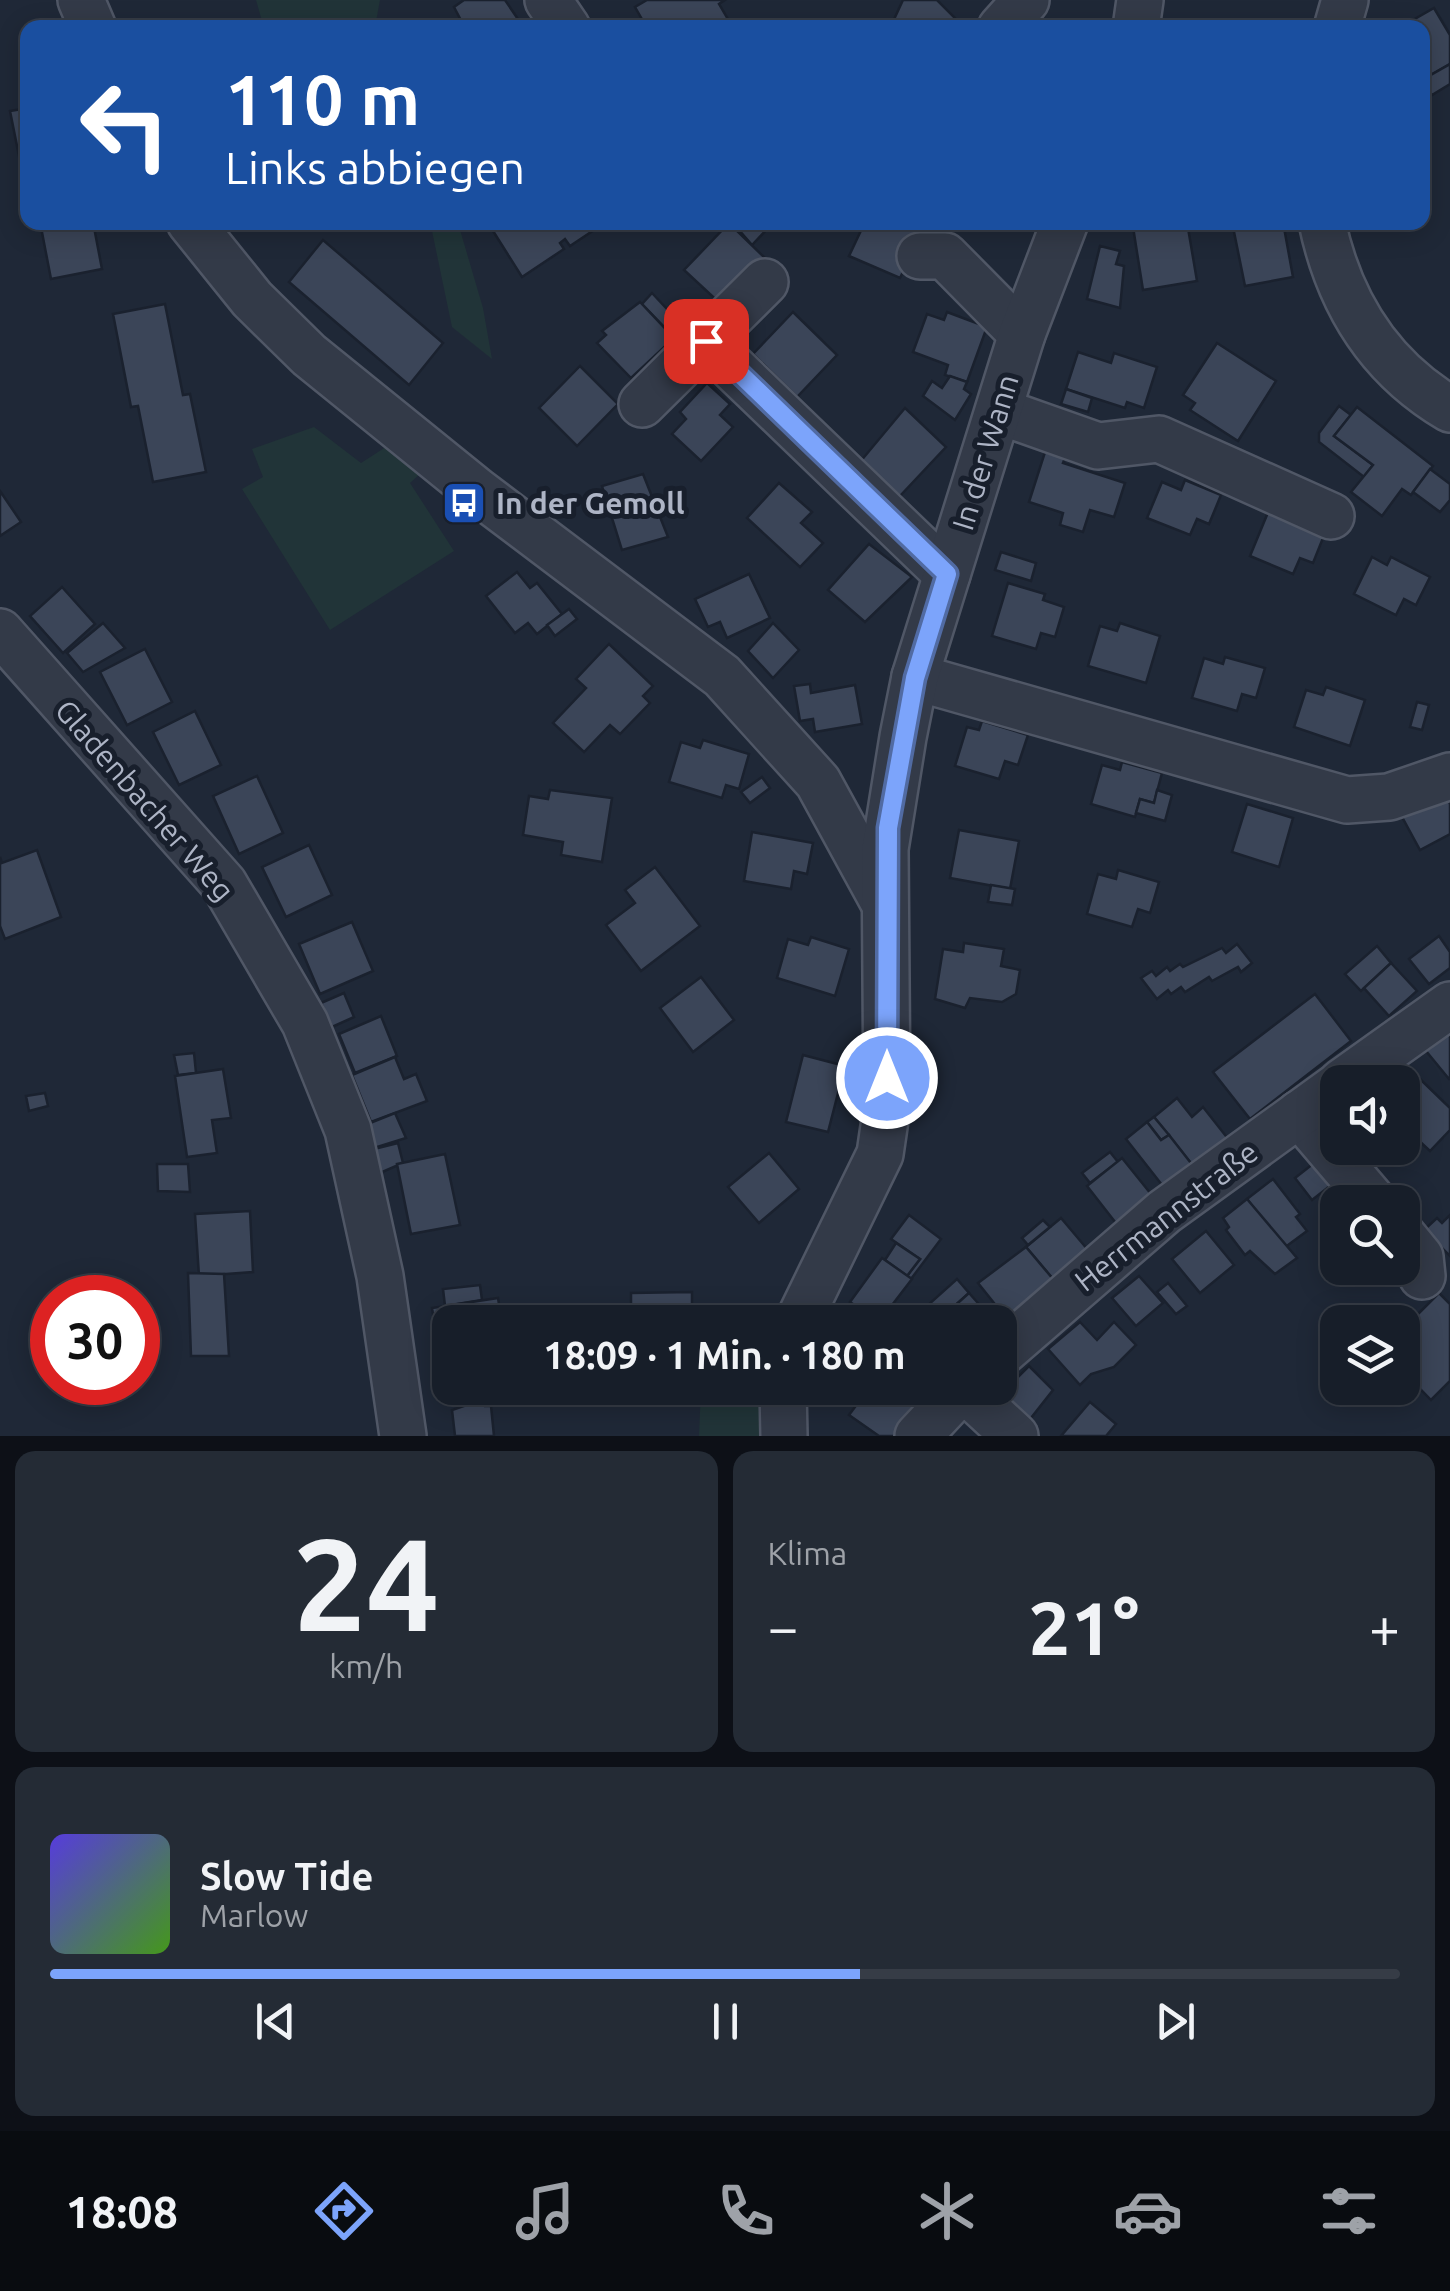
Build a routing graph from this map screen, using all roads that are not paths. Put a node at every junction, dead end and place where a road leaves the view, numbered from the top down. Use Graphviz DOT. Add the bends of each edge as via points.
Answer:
graph roads {
  1 [pos="1026,0"];
  2 [pos="1008,20"];
  3 [pos="196,230"];
  4 [pos="1063,230"];
  5 [pos="1324,230"];
  6 [pos="920,256"];
  7 [pos="765,282"];
  8 [pos="1022,334"];
  9 [pos="706,341"];
  10 [pos="642,404"];
  11 [pos="1449,406"];
  12 [pos="999,411"];
  13 [pos="1331,516"];
  14 [pos="947,574"];
  15 [pos="0,632"];
  16 [pos="915,678"];
  17 [pos="1450,776"];
  18 [pos="886,905"];
  19 [pos="1450,1005"];
  20 [pos="1366,1065"];
  21 [pos="1320,1099"];
  22 [pos="1299,1114"];
  23 [pos="1360,1185"];
  24 [pos="1420,1257"];
  25 [pos="1422,1276"];
  26 [pos="807,1305"];
  27 [pos="1017,1339"];
  28 [pos="784,1405"];
  29 [pos="947,1405"];
  30 [pos="982,1405"];
  31 [pos="403,1436"];
  32 [pos="784,1436"];
  33 [pos="918,1436"];
  34 [pos="1016,1436"];
  1 -- 2 [label="street"];
  3 -- 18 [label="street" via="252,300 309,355 722,676 818,782"];
  4 -- 8 [label="street, In der Wann"];
  5 -- 11 [label="street" via="1364,330 1395,370"];
  6 -- 8 [label="street" via="946,256"];
  7 -- 9 [label="street"];
  8 -- 12 [label="street, In der Wann"];
  9 -- 10 [label="street"];
  9 -- 14 [label="street"];
  12 -- 13 [label="street" via="1098,446 1159,439"];
  12 -- 14 [label="street, In der Wann"];
  14 -- 16 [label="street, In der Wann"];
  15 -- 31 [label="street, Gladenbacher Weg" via="224,884 305,1024 348,1130 380,1276"];
  16 -- 17 [label="street" via="1347,800 1389,797"];
  16 -- 18 [label="street, In der Wann" via="888,828"];
  18 -- 26 [label="street, In der Wann" via="884,1136 866,1190"];
  19 -- 20 [label="street, Herrmannstraße"];
  21 -- 22 [label="street, Herrmannstraße"];
  22 -- 23 [label="street"];
  22 -- 27 [label="street, Herrmannstraße" via="1164,1212"];
  24 -- 25 [label="street"];
  28 -- 32 [label="street"];
  29 -- 33 [label="street"];
  30 -- 34 [label="street"];
}
